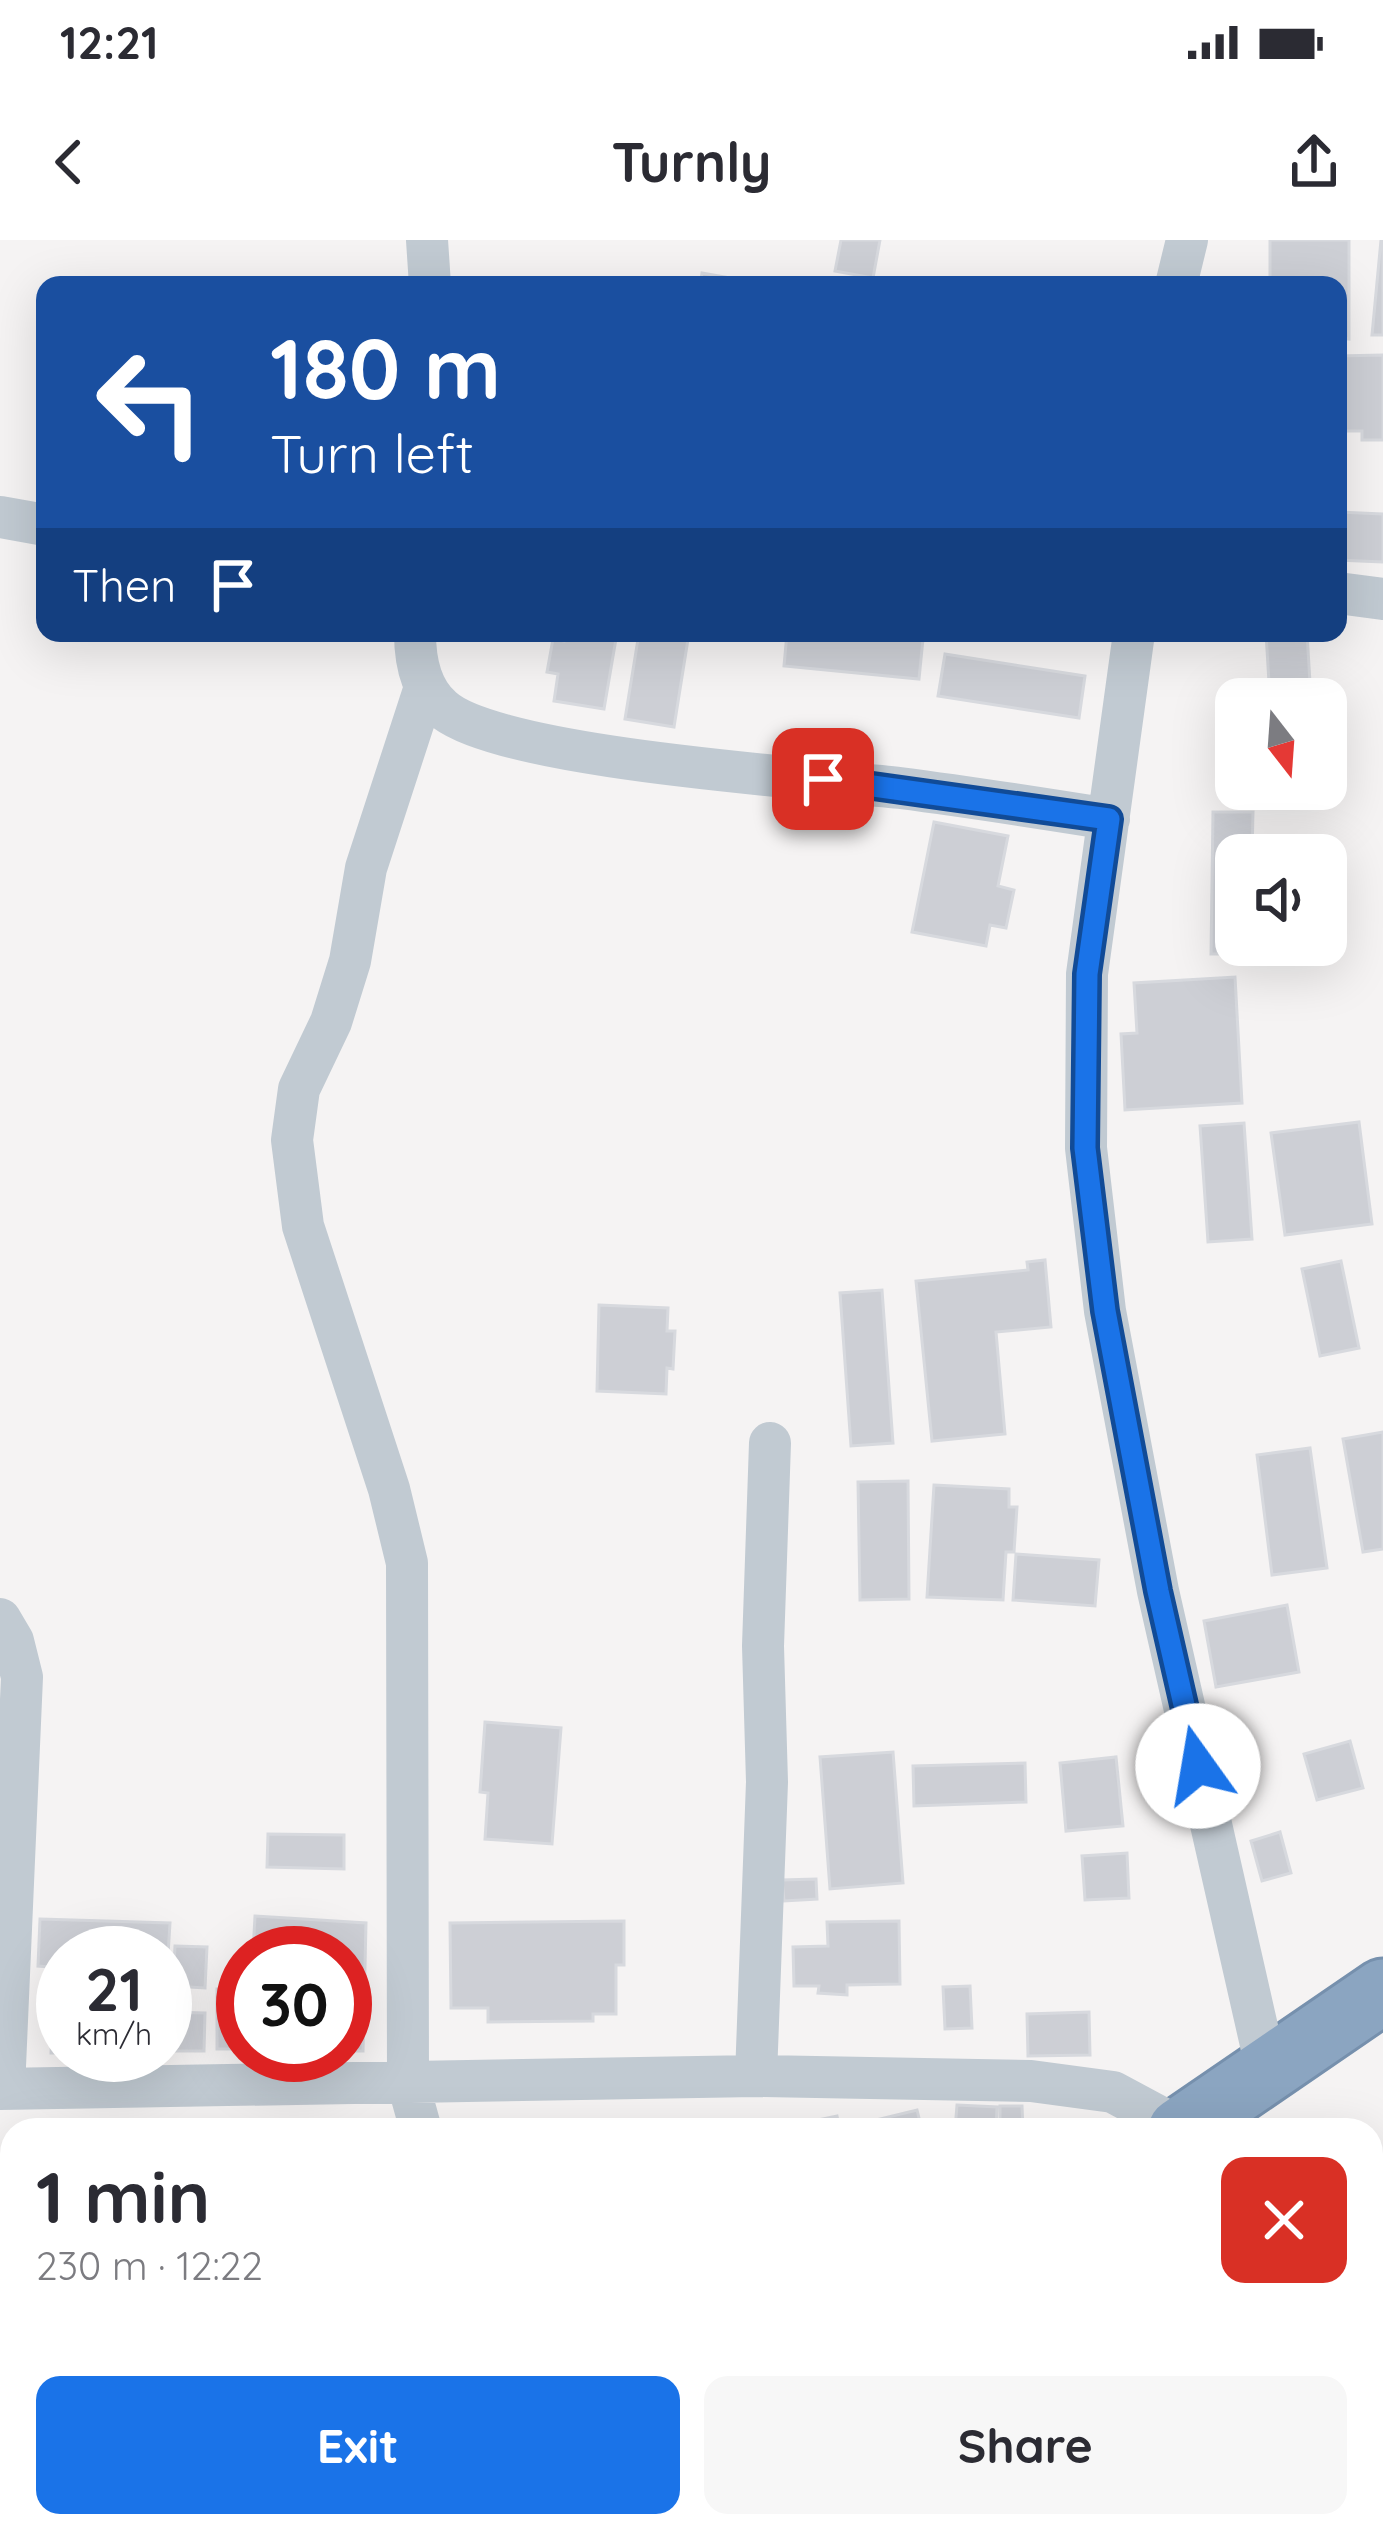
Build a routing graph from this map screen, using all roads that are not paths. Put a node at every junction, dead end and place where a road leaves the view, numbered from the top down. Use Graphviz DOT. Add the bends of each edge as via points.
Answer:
graph roads {
  1 [pos="428,240"];
  2 [pos="1187,240"];
  3 [pos="430,276"];
  4 [pos="1178,276"];
  5 [pos="0,517"];
  6 [pos="36,523"];
  7 [pos="1347,593"];
  8 [pos="1383,599"];
  9 [pos="417,642"];
  10 [pos="1132,642"];
  11 [pos="425,687"];
  12 [pos="1109,819"];
  13 [pos="770,1443"];
  14 [pos="0,1618"];
  15 [pos="1383,1991"];
  16 [pos="1267,2071"];
  17 [pos="756,2076"];
  18 [pos="408,2084"];
  19 [pos="2,2089"];
  20 [pos="418,2118"];
  21 [pos="1160,2118"];
  22 [pos="1198,2118"];
  1 -- 3 [label="street"];
  2 -- 4 [label="street"];
  5 -- 6 [label="street"];
  7 -- 8 [label="street"];
  9 -- 11 [label="street"];
  10 -- 12 [label="street"];
  11 -- 12 [label="street" via="442,709 478,730 544,746"];
  11 -- 18 [label="street" via="366,868 332,1022 299,1089 292,1140 303,1226 406,1563"];
  12 -- 16 [label="street" via="1087,974 1085,1148 1102,1288 1158,1591"];
  13 -- 17 [label="street"];
  14 -- 19 [label="street" via="22,1677"];
  15 -- 16 [label="highway"];
  16 -- 22 [label="highway"];
  17 -- 18 [label="street"];
  17 -- 21 [label="street" via="1031,2081 1113,2092"];
  18 -- 19 [label="street"];
  18 -- 20 [label="street"];
}
